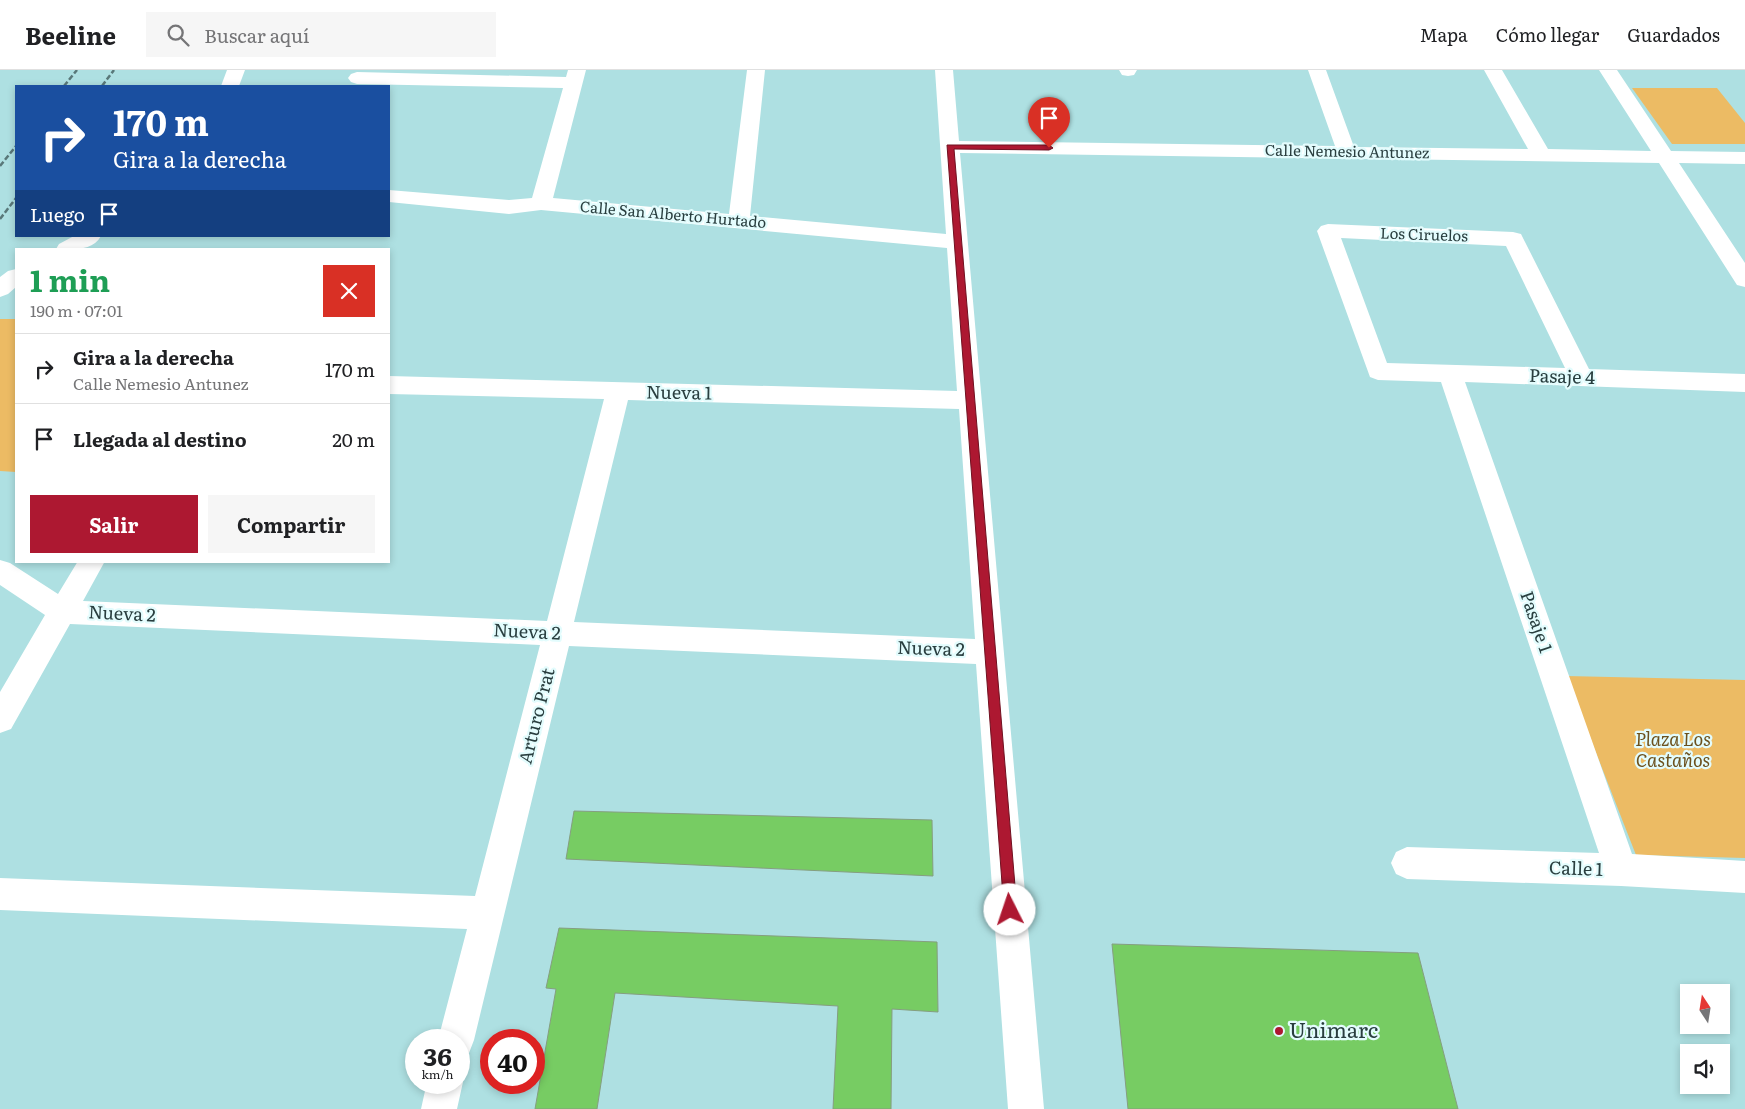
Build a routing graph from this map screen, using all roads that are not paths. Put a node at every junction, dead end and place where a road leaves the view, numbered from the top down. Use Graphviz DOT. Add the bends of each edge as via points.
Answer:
graph roads {
  1 [pos="236,70"];
  2 [pos="756,70"];
  3 [pos="944,70"];
  4 [pos="1317,70"];
  5 [pos="1493,70"];
  6 [pos="1608,70"];
  7 [pos="575,77"];
  8 [pos="357,78"];
  9 [pos="230,85"];
  10 [pos="950,147"];
  11 [pos="1346,151"];
  12 [pos="1541,155"];
  13 [pos="1665,158"];
  14 [pos="1745,158"];
  15 [pos="390,196"];
  16 [pos="541,203"];
  17 [pos="739,221"];
  18 [pos="89,237"];
  19 [pos="958,242"];
  20 [pos="69,248"];
  21 [pos="15,277"];
  22 [pos="1745,280"];
  23 [pos="0,289"];
  24 [pos="1378,371"];
  25 [pos="1450,374"];
  26 [pos="1582,378"];
  27 [pos="1745,383"];
  28 [pos="390,385"];
  29 [pos="618,391"];
  30 [pos="970,400"];
  31 [pos="91,563"];
  32 [pos="0,571"];
  33 [pos="64,612"];
  34 [pos="558,634"];
  35 [pos="990,652"];
  36 [pos="0,719"];
  37 [pos="1407,864"];
  38 [pos="1621,870"];
  39 [pos="1745,877"];
  40 [pos="0,894"];
  41 [pos="487,913"];
  42 [pos="459,1029"];
  43 [pos="442,1094"];
  44 [pos="438,1109"];
  45 [pos="1026,1109"];
  1 -- 9 [label="street"];
  2 -- 17 [label="street"];
  3 -- 10 [label="street"];
  4 -- 11 [label="street"];
  5 -- 12 [label="street"];
  6 -- 13 [label="street"];
  7 -- 8 [label="street"];
  7 -- 16 [label="street"];
  10 -- 11 [label="street, Calle Nemesio Antunez"];
  10 -- 19 [label="street"];
  11 -- 12 [label="street, Calle Nemesio Antunez"];
  12 -- 13 [label="street, Calle Nemesio Antunez"];
  13 -- 14 [label="street, Calle Nemesio Antunez"];
  13 -- 22 [label="street"];
  15 -- 16 [label="street, Calle San Alberto Hurtado" via="509,207"];
  16 -- 17 [label="street, Calle San Alberto Hurtado"];
  17 -- 19 [label="street, Calle San Alberto Hurtado"];
  18 -- 20 [label="street"];
  19 -- 30 [label="street"];
  21 -- 23 [label="street"];
  24 -- 25 [label="street, Pasaje 4"];
  24 -- 26 [label="street, Los Ciruelos" via="1328,231 1512,239"];
  25 -- 26 [label="street, Pasaje 4"];
  25 -- 38 [label="street, Pasaje 1"];
  26 -- 27 [label="street, Pasaje 4"];
  28 -- 29 [label="street, Nueva 1"];
  29 -- 30 [label="street, Nueva 1"];
  29 -- 34 [label="street, Arturo Prat"];
  30 -- 35 [label="street"];
  31 -- 33 [label="street"];
  32 -- 33 [label="street"];
  33 -- 34 [label="street, Nueva 2"];
  33 -- 36 [label="street"];
  34 -- 35 [label="street, Nueva 2"];
  34 -- 41 [label="street, Arturo Prat"];
  35 -- 45 [label="street"];
  37 -- 38 [label="street, Calle 1"];
  38 -- 39 [label="street, Calle 1"];
  40 -- 41 [label="street"];
  41 -- 42 [label="street, Arturo Prat"];
  43 -- 44 [label="street"];
}
